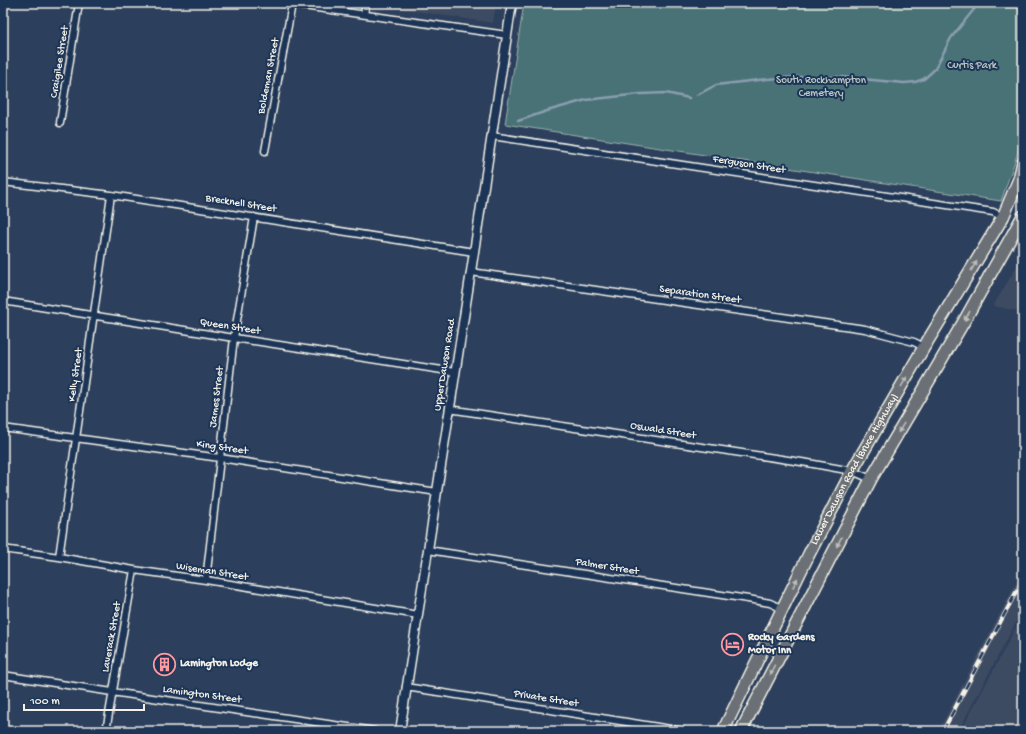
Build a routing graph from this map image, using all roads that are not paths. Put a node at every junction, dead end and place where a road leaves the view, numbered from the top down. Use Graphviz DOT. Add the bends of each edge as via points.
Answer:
graph roads {
  1 [pos="79,3"];
  2 [pos="282,3"];
  3 [pos="366,3"];
  4 [pos="512,3"];
  5 [pos="292,4"];
  6 [pos="364,14"];
  7 [pos="507,35"];
  8 [pos="60,123"];
  9 [pos="492,136"];
  10 [pos="265,151"];
  11 [pos="1023,162"];
  12 [pos="3,182"];
  13 [pos="111,195"];
  14 [pos="254,216"];
  15 [pos="1004,216"];
  16 [pos="1023,217"];
  17 [pos="474,252"];
  18 [pos="471,272"];
  19 [pos="3,301"];
  20 [pos="94,315"];
  21 [pos="234,338"];
  22 [pos="924,347"];
  23 [pos="455,372"];
  24 [pos="449,409"];
  25 [pos="3,428"];
  26 [pos="77,438"];
  27 [pos="220,458"];
  28 [pos="852,471"];
  29 [pos="871,479"];
  30 [pos="437,492"];
  31 [pos="3,549"];
  32 [pos="428,550"];
  33 [pos="59,556"];
  34 [pos="134,570"];
  35 [pos="206,580"];
  36 [pos="783,609"];
  37 [pos="418,615"];
  38 [pos="3,675"];
  39 [pos="406,687"];
  40 [pos="112,692"];
  41 [pos="106,731"];
  42 [pos="375,731"];
  43 [pos="400,731"];
  44 [pos="683,731"];
  45 [pos="723,731"];
  46 [pos="741,731"];
  1 -- 8 [label="street, Craigilee Street"];
  2 -- 5 [label="street"];
  3 -- 6 [label="street"];
  4 -- 7 [label="street, Upper Dawson Road"];
  5 -- 6 [label="street"];
  5 -- 10 [label="street, Boldeman Street"];
  6 -- 7 [label="street"];
  7 -- 9 [label="street, Upper Dawson Road"];
  9 -- 15 [label="street, Ferguson Street" via="993,212"];
  9 -- 17 [label="street, Upper Dawson Road"];
  11 -- 15 [label="highway, Lower Dawson Road (Bruce Highway)"];
  12 -- 13 [label="street, Brecknell Street"];
  13 -- 14 [label="street, Brecknell Street"];
  13 -- 20 [label="street, Kelly Street"];
  14 -- 17 [label="street, Brecknell Street"];
  14 -- 21 [label="street, James Street"];
  22 -- 15 [label="highway, Lower Dawson Road (Bruce Highway), one-way"];
  16 -- 29 [label="highway, Lower Dawson Road (Bruce Highway), one-way"];
  17 -- 18 [label="street, Upper Dawson Road"];
  18 -- 22 [label="street, Separation Street" via="865,329"];
  18 -- 23 [label="street, Upper Dawson Road"];
  19 -- 20 [label="street, Queen Street"];
  20 -- 21 [label="street, Queen Street"];
  20 -- 26 [label="street, Kelly Street"];
  21 -- 23 [label="street, Queen Street"];
  21 -- 27 [label="street, James Street"];
  28 -- 22 [label="highway, Lower Dawson Road (Bruce Highway), one-way"];
  23 -- 24 [label="street, Upper Dawson Road"];
  24 -- 28 [label="street, Oswald Street"];
  24 -- 30 [label="street, Upper Dawson Road"];
  25 -- 26 [label="street, King Street"];
  26 -- 27 [label="street, King Street"];
  26 -- 33 [label="street, Kelly Street"];
  27 -- 30 [label="street, King Street"];
  27 -- 35 [label="street, James Street"];
  28 -- 29 [label="street, Oswald Street"];
  36 -- 28 [label="highway, Lower Dawson Road (Bruce Highway), one-way"];
  29 -- 46 [label="highway, Lower Dawson Road (Bruce Highway), one-way"];
  30 -- 32 [label="street, Upper Dawson Road"];
  31 -- 33 [label="street, Wiseman Street"];
  32 -- 36 [label="street, Palmer Street" via="748,599 770,603"];
  32 -- 37 [label="street, Upper Dawson Road"];
  33 -- 34 [label="street, Wiseman Street"];
  34 -- 35 [label="street, Wiseman Street"];
  34 -- 40 [label="street, Laverack Street"];
  35 -- 37 [label="street, Wiseman Street"];
  36 -- 45 [label="highway, Lower Dawson Road (Bruce Highway)"];
  37 -- 39 [label="street, Upper Dawson Road"];
  38 -- 40 [label="street, Lamington Street"];
  39 -- 43 [label="street, Upper Dawson Road"];
  39 -- 44 [label="street, Private Street"];
  40 -- 41 [label="street, Laverack Street"];
  40 -- 42 [label="street, Lamington Street"];
}
